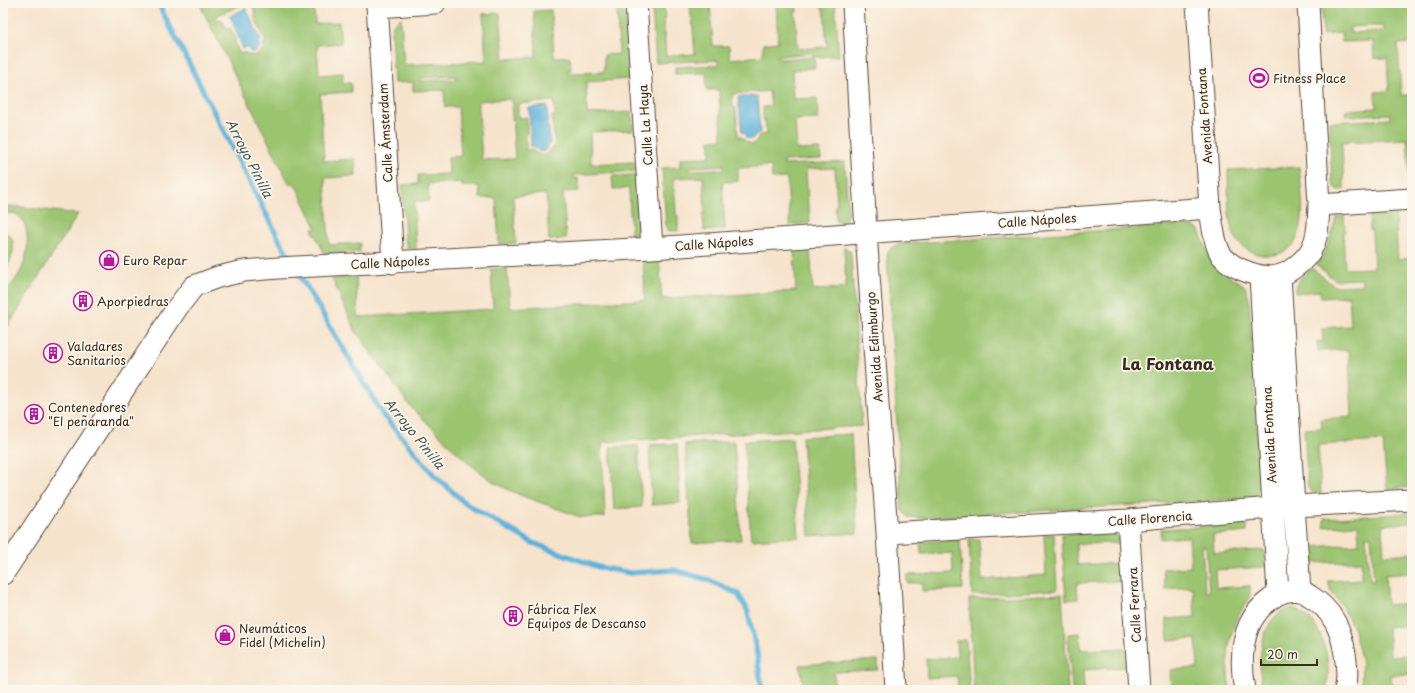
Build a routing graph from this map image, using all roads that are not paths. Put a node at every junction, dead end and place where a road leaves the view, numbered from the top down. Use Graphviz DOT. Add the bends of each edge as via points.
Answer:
graph roads {
  1 [pos="435,3"];
  2 [pos="636,3"];
  3 [pos="853,3"];
  4 [pos="1197,3"];
  5 [pos="1308,3"];
  6 [pos="377,5"];
  7 [pos="1412,199"];
  8 [pos="1319,204"];
  9 [pos="1210,208"];
  10 [pos="866,232"];
  11 [pos="652,248"];
  12 [pos="393,263"];
  13 [pos="1260,276"];
  14 [pos="1280,276"];
  15 [pos="1412,500"];
  16 [pos="1294,506"];
  17 [pos="1273,507"];
  18 [pos="1128,520"];
  19 [pos="887,533"];
  20 [pos="3,574"];
  21 [pos="1300,591"];
  22 [pos="1278,594"];
  23 [pos="896,690"];
  24 [pos="1139,690"];
  25 [pos="1245,690"];
  26 [pos="1345,690"];
  1 -- 6 [label="street"];
  2 -- 11 [label="street, Calle La Haya"];
  3 -- 10 [label="street, Avenida Edimburgo"];
  4 -- 9 [label="street, Avenida Fontana"];
  5 -- 8 [label="street"];
  6 -- 12 [label="street, Calle Ámsterdam"];
  7 -- 8 [label="street"];
  8 -- 14 [label="street" via="1318,233 1311,250 1296,266"];
  9 -- 10 [label="street, Calle Nápoles"];
  9 -- 13 [label="street, Avenida Fontana" via="1214,236 1222,256 1238,269"];
  10 -- 11 [label="street, Calle Nápoles"];
  10 -- 19 [label="street, Avenida Edimburgo"];
  11 -- 12 [label="street, Calle Nápoles"];
  12 -- 20 [label="street, Calle Nápoles" via="244,271 194,286 177,308"];
  13 -- 14 [label="street, Avenida Fontana"];
  13 -- 17 [label="street, Avenida Fontana"];
  14 -- 16 [label="street, Avenida Fontana"];
  15 -- 16 [label="street, Calle Florencia"];
  16 -- 17 [label="street, Calle Florencia"];
  16 -- 21 [label="street, Avenida Fontana"];
  17 -- 18 [label="street, Calle Florencia"];
  17 -- 22 [label="street, Avenida Fontana"];
  18 -- 19 [label="street, Calle Florencia"];
  18 -- 24 [label="street, Calle Ferrara"];
  19 -- 23 [label="street, Avenida Edimburgo"];
  21 -- 22 [label="street" via="1290,590"];
  21 -- 26 [label="street" via="1320,602 1336,622 1346,652 1348,682"];
  22 -- 25 [label="street" via="1262,605 1250,622 1242,648"];
}
